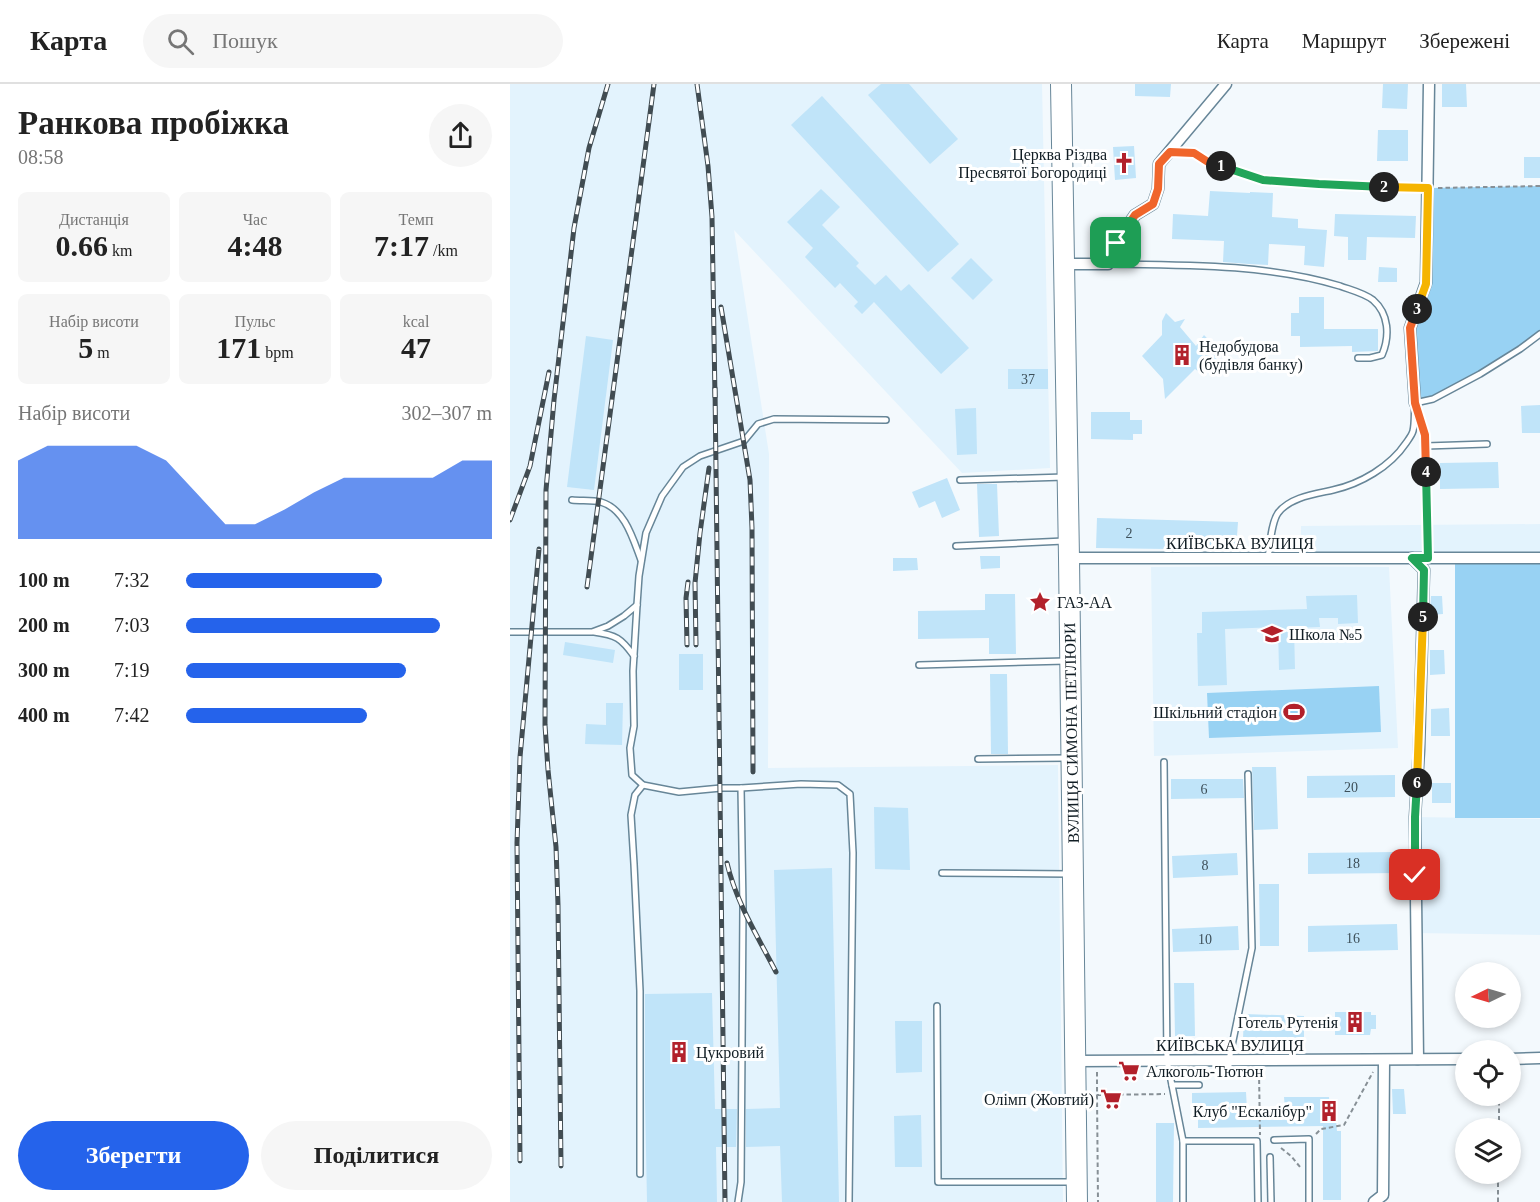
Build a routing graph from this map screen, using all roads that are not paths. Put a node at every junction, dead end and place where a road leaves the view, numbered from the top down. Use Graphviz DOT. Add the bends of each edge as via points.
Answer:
graph roads {
  1 [pos="1061,84"];
  2 [pos="1226,84"];
  3 [pos="1429,84"];
  4 [pos="1064,264"];
  5 [pos="1108,264"];
  6 [pos="1540,334"];
  7 [pos="1358,358"];
  8 [pos="1415,403"];
  9 [pos="886,420"];
  10 [pos="1487,444"];
  11 [pos="1426,446"];
  12 [pos="1067,477"];
  13 [pos="960,480"];
  14 [pos="572,500"];
  15 [pos="956,546"];
  16 [pos="1069,550"];
  17 [pos="1268,558"];
  18 [pos="1412,558"];
  19 [pos="1428,558"];
  20 [pos="1540,558"];
  21 [pos="642,561"];
  22 [pos="637,605"];
  23 [pos="510,632"];
  24 [pos="592,632"];
  25 [pos="634,656"];
  26 [pos="1070,660"];
  27 [pos="919,665"];
  28 [pos="1072,758"];
  29 [pos="978,759"];
  30 [pos="1164,762"];
  31 [pos="1248,774"];
  32 [pos="644,785"];
  33 [pos="741,788"];
  34 [pos="942,873"];
  35 [pos="1073,874"];
  36 [pos="937,1006"];
  37 [pos="1540,1058"];
  38 [pos="1418,1059"];
  39 [pos="1455,1059"];
  40 [pos="1521,1059"];
  41 [pos="1167,1060"];
  42 [pos="1229,1060"];
  43 [pos="1382,1060"];
  44 [pos="1076,1061"];
  45 [pos="1229,1073"];
  46 [pos="1172,1085"];
  47 [pos="1199,1085"];
  48 [pos="1183,1141"];
  49 [pos="1275,1143"];
  50 [pos="1270,1157"];
  51 [pos="640,1174"];
  52 [pos="1077,1192"];
  53 [pos="738,1202"];
  54 [pos="849,1202"];
  55 [pos="1183,1202"];
  56 [pos="1258,1202"];
  57 [pos="1271,1202"];
  58 [pos="1309,1202"];
  59 [pos="1374,1202"];
  1 -- 4 [label="highway, ВУЛИЦЯ СИМОНА ПЕТЛЮРИ"];
  2 -- 5 [label="street" via="1159,164 1153,204 1135,215 1116,243"];
  3 -- 8 [label="street" via="1426,284 1410,328"];
  4 -- 5 [label="street"];
  4 -- 12 [label="highway, ВУЛИЦЯ СИМОНА ПЕТЛЮРИ"];
  5 -- 7 [label="lane" via="1251,269 1296,275 1359,292 1384,313 1386,346 1382,355"];
  6 -- 8 [label="lane" via="1480,374 1433,399"];
  8 -- 11 [label="lane"];
  8 -- 17 [label="lane" via="1413,433 1392,460 1358,482 1312,494 1277,514"];
  9 -- 21 [label="lane" via="774,419 758,424 744,441 700,456 682,467 662,496 646,533"];
  10 -- 11 [label="lane"];
  11 -- 19 [label="lane"];
  12 -- 13 [label="lane"];
  12 -- 16 [label="highway, ВУЛИЦЯ СИМОНА ПЕТЛЮРИ"];
  14 -- 21 [label="lane" via="602,502 619,513"];
  15 -- 16 [label="lane"];
  16 -- 17 [label="street, КИЇВСЬКА ВУЛИЦЯ"];
  16 -- 26 [label="highway, ВУЛИЦЯ СИМОНА ПЕТЛЮРИ"];
  17 -- 18 [label="street, КИЇВСЬКА ВУЛИЦЯ"];
  18 -- 19 [label="street, КИЇВСЬКА ВУЛИЦЯ"];
  18 -- 38 [label="street" via="1424,570 1415,817"];
  19 -- 20 [label="street, КИЇВСЬКА ВУЛИЦЯ"];
  21 -- 22 [label="lane"];
  22 -- 24 [label="lane" via="608,626"];
  22 -- 25 [label="lane"];
  23 -- 24 [label="lane"];
  24 -- 25 [label="lane" via="609,634 624,642"];
  25 -- 32 [label="lane" via="632,775"];
  26 -- 27 [label="lane"];
  26 -- 28 [label="highway, ВУЛИЦЯ СИМОНА ПЕТЛЮРИ"];
  28 -- 29 [label="lane"];
  28 -- 35 [label="highway, ВУЛИЦЯ СИМОНА ПЕТЛЮРИ"];
  30 -- 41 [label="lane"];
  31 -- 42 [label="lane" via="1252,948"];
  32 -- 33 [label="lane" via="679,792"];
  32 -- 51 [label="lane" via="635,795 631,814 640,991"];
  33 -- 53 [label="lane"];
  33 -- 54 [label="lane" via="829,785 850,794 853,853"];
  34 -- 35 [label="lane"];
  35 -- 44 [label="highway, ВУЛИЦЯ СИМОНА ПЕТЛЮРИ"];
  36 -- 52 [label="lane" via="938,1182"];
  37 -- 40 [label="street"];
  38 -- 39 [label="street, КИЇВСЬКА ВУЛИЦЯ"];
  38 -- 43 [label="street, КИЇВСЬКА ВУЛИЦЯ"];
  41 -- 42 [label="street, КИЇВСЬКА ВУЛИЦЯ"];
  41 -- 44 [label="street, КИЇВСЬКА ВУЛИЦЯ"];
  41 -- 46 [label="lane"];
  42 -- 43 [label="street, КИЇВСЬКА ВУЛИЦЯ"];
  42 -- 45 [label="lane"];
  43 -- 59 [label="street" via="1383,1196"];
  44 -- 52 [label="highway, ВУЛИЦЯ СИМОНА ПЕТЛЮРИ"];
  46 -- 47 [label="lane"];
  46 -- 48 [label="lane"];
  48 -- 55 [label="lane"];
  48 -- 56 [label="lane" via="1257,1141"];
  49 -- 58 [label="lane" via="1309,1139"];
  50 -- 57 [label="lane"];
}
